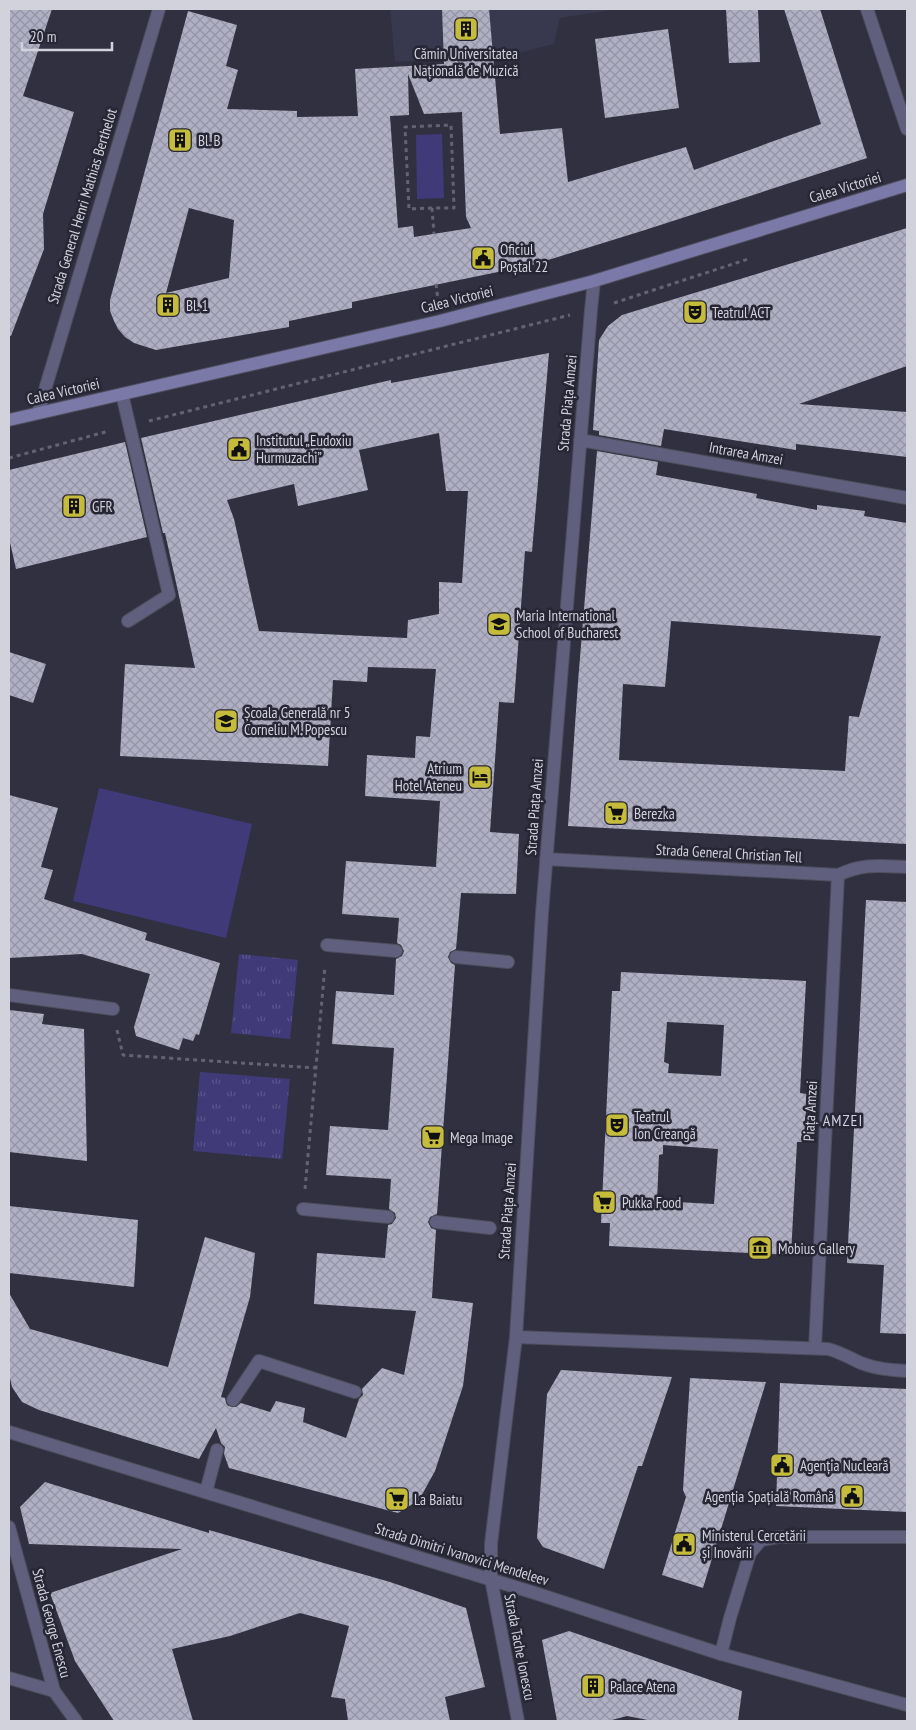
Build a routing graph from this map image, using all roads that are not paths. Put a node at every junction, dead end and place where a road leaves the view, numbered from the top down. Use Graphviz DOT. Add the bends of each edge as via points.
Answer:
graph roads {
  1 [pos="159,9"];
  2 [pos="867,9"];
  3 [pos="907,129"];
  4 [pos="907,185"];
  5 [pos="594,281"];
  6 [pos="122,394"];
  7 [pos="38,413"];
  8 [pos="9,420"];
  9 [pos="580,440"];
  10 [pos="907,498"];
  11 [pos="128,621"];
  12 [pos="546,859"];
  13 [pos="907,867"];
  14 [pos="838,875"];
  15 [pos="327,945"];
  16 [pos="396,951"];
  17 [pos="456,957"];
  18 [pos="508,962"];
  19 [pos="9,995"];
  20 [pos="113,1009"];
  21 [pos="303,1209"];
  22 [pos="388,1217"];
  23 [pos="436,1222"];
  24 [pos="490,1228"];
  25 [pos="516,1337"];
  26 [pos="815,1348"];
  27 [pos="907,1371"];
  28 [pos="354,1392"];
  29 [pos="233,1400"];
  30 [pos="9,1432"];
  31 [pos="217,1450"];
  32 [pos="206,1492"];
  33 [pos="9,1527"];
  34 [pos="907,1538"];
  35 [pos="491,1580"];
  36 [pos="721,1654"];
  37 [pos="9,1678"];
  38 [pos="54,1691"];
  39 [pos="907,1705"];
  40 [pos="76,1721"];
  41 [pos="518,1721"];
  1 -- 7 [label="street, Strada General Henri Mathias Berthelot"];
  2 -- 3 [label="street"];
  4 -- 5 [label="main road, Calea Victoriei"];
  5 -- 6 [label="main road, Calea Victoriei" via="440,321"];
  5 -- 9 [label="street, Strada Piața Amzei"];
  6 -- 7 [label="main road, Calea Victoriei"];
  6 -- 11 [label="street" via="169,595"];
  7 -- 8 [label="main road, Calea Victoriei"];
  9 -- 10 [label="street, Intrarea Amzei"];
  9 -- 12 [label="street, Strada Piața Amzei"];
  12 -- 14 [label="street, Strada General Christian Tell"];
  12 -- 25 [label="street, Strada Piața Amzei"];
  13 -- 14 [label="street, Strada General Christian Tell" via="870,865"];
  14 -- 26 [label="street, Piața Amzei"];
  15 -- 16 [label="street"];
  17 -- 18 [label="street"];
  19 -- 20 [label="street"];
  21 -- 22 [label="street"];
  23 -- 24 [label="street"];
  25 -- 26 [label="street"];
  25 -- 35 [label="street, Strada Piața Amzei" via="490,1544"];
  26 -- 27 [label="street" via="840,1352 879,1368"];
  28 -- 29 [label="street" via="259,1361"];
  30 -- 32 [label="street, Strada Dimitri Ivanovici Mendeleev"];
  31 -- 32 [label="street"];
  32 -- 35 [label="street, Strada Dimitri Ivanovici Mendeleev"];
  33 -- 38 [label="street, Strada George Enescu"];
  34 -- 36 [label="street" via="778,1537 761,1540 750,1553"];
  35 -- 36 [label="street, Strada Dimitri Ivanovici Mendeleev"];
  35 -- 41 [label="street, Strada Tache Ionescu"];
  36 -- 39 [label="street, Strada Dimitri Ivanovici Mendeleev"];
  37 -- 38 [label="street"];
  38 -- 40 [label="street, Strada George Enescu"];
}
